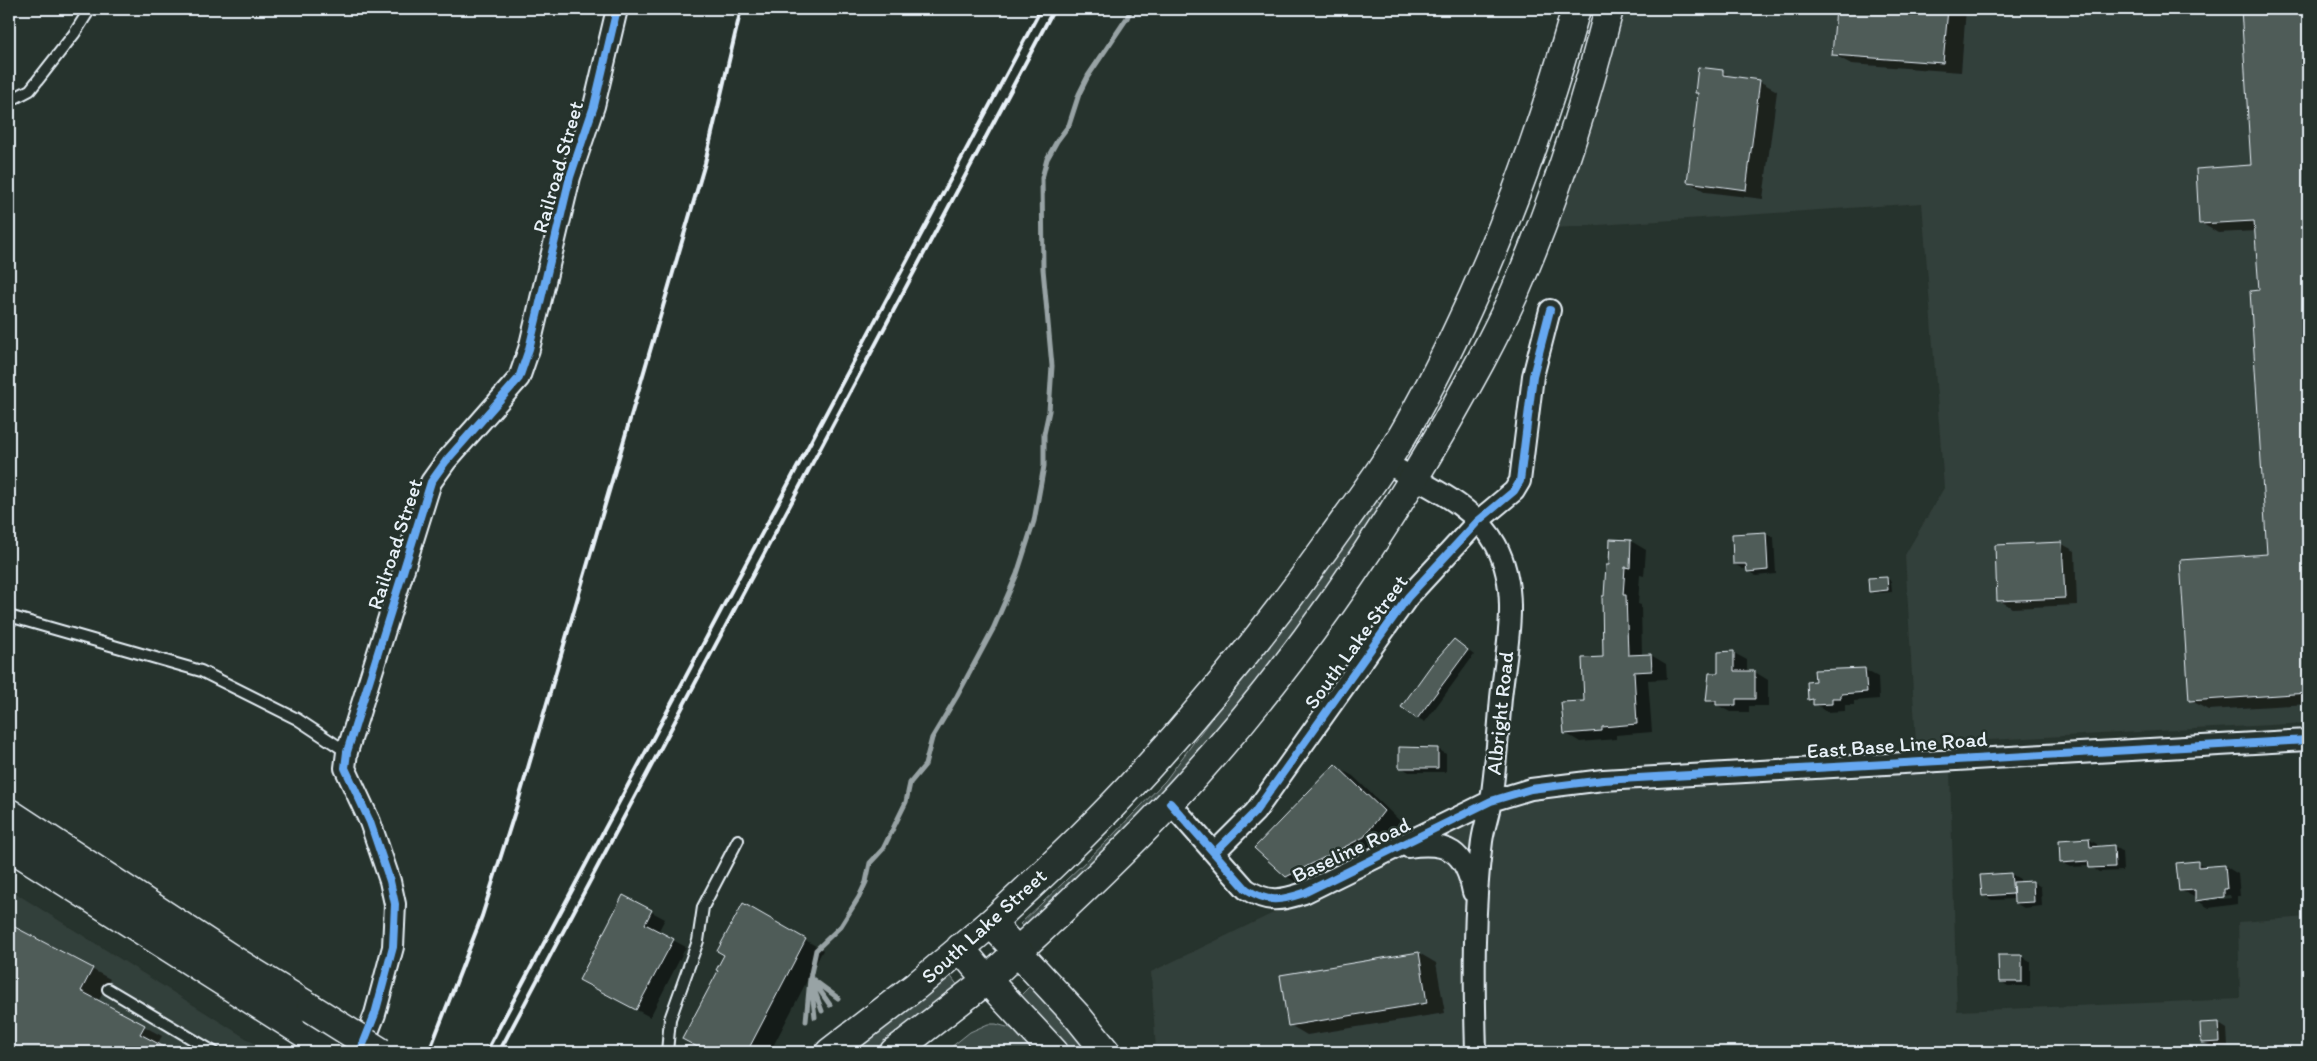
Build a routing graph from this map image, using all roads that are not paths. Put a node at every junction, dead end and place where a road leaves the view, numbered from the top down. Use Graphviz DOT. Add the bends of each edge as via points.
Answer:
graph roads {
  1 [pos="90,9"];
  2 [pos="617,9"];
  3 [pos="1576,9"];
  4 [pos="1610,9"];
  5 [pos="9,101"];
  6 [pos="1550,310"];
  7 [pos="1386,463"];
  8 [pos="1414,479"];
  9 [pos="1478,521"];
  10 [pos="9,616"];
  11 [pos="2308,740"];
  12 [pos="346,752"];
  13 [pos="1491,801"];
  14 [pos="1170,803"];
  15 [pos="9,813"];
  16 [pos="738,840"];
  17 [pos="9,846"];
  18 [pos="1393,849"];
  19 [pos="1215,852"];
  20 [pos="1476,906"];
  21 [pos="991,924"];
  22 [pos="960,948"];
  23 [pos="1018,951"];
  24 [pos="987,980"];
  25 [pos="108,989"];
  26 [pos="306,1020"];
  27 [pos="214,1052"];
  28 [pos="334,1052"];
  29 [pos="360,1052"];
  30 [pos="381,1052"];
  31 [pos="668,1052"];
  32 [pos="830,1052"];
  33 [pos="894,1052"];
  34 [pos="1054,1052"];
  35 [pos="1106,1052"];
  36 [pos="1476,1052"];
  1 -- 5 [label="lane" via="30,90"];
  2 -- 12 [label="street, Railroad Street" via="594,106 570,177 529,350 519,378 431,482"];
  3 -- 7 [label="main road, South Lake Street" via="1554,85 1490,259 1436,374"];
  4 -- 8 [label="main road, South Lake Street" via="1582,108 1515,292 1480,365"];
  6 -- 9 [label="street, South Lake Street" via="1533,376 1520,481 1514,491"];
  7 -- 8 [label="street, Albright Road"];
  7 -- 21 [label="main road, South Lake Street" via="1248,652 1128,789"];
  8 -- 9 [label="street, Albright Road" via="1462,507"];
  8 -- 14 [label="main road, South Lake Street" via="1344,588 1299,648"];
  9 -- 13 [label="street, Albright Road" via="1502,559 1509,597"];
  9 -- 19 [label="street, South Lake Street" via="1408,597 1254,812"];
  10 -- 12 [label="lane" via="201,671 297,719"];
  11 -- 13 [label="street, East Base Line Road" via="1604,780 1531,789"];
  12 -- 29 [label="street, Railroad Street" via="345,768 370,822 395,904 392,947 375,1014"];
  13 -- 18 [label="street, Baseline Road"];
  13 -- 20 [label="street, Albright Road" via="1482,839"];
  14 -- 19 [label="street, Baseline Road"];
  14 -- 23 [label="main road, South Lake Street"];
  15 -- 26 [label="main road" via="230,958"];
  16 -- 31 [label="lane" via="703,908 698,941 670,1019"];
  17 -- 26 [label="main road"];
  18 -- 19 [label="street, Baseline Road" via="1304,893 1280,900 1259,897 1246,889"];
  18 -- 20 [label="street, Baseline Road" via="1426,844 1458,855 1470,874"];
  20 -- 36 [label="street, Albright Road" via="1473,970"];
  21 -- 22 [label="main road, South Lake Street"];
  21 -- 23 [label="main road"];
  22 -- 24 [label="main road"];
  22 -- 32 [label="main road, South Lake Street"];
  23 -- 24 [label="main road, South Lake Street"];
  23 -- 35 [label="main road"];
  24 -- 33 [label="main road, South Lake Street"];
  24 -- 34 [label="main road"];
  25 -- 27 [label="lane"];
  26 -- 28 [label="main road"];
  26 -- 30 [label="main road, bridge"];
}
